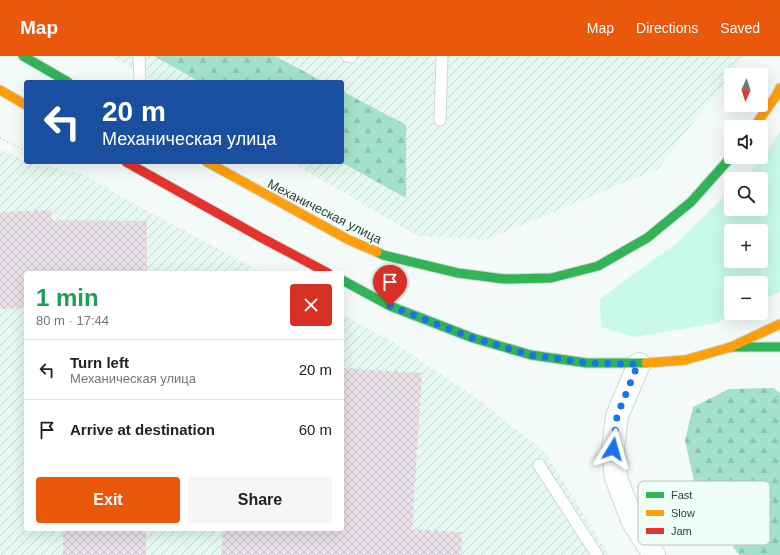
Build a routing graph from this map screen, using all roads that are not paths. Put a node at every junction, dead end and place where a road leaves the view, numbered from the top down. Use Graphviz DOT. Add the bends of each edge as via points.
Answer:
graph roads {
  1 [pos="23,56"];
  2 [pos="139,56"];
  3 [pos="442,56"];
  4 [pos="65,80"];
  5 [pos="140,80"];
  6 [pos="780,88"];
  7 [pos="0,90"];
  8 [pos="24,104"];
  9 [pos="440,120"];
  10 [pos="759,120"];
  11 [pos="130,164"];
  12 [pos="211,164"];
  13 [pos="725,164"];
  14 [pos="324,271"];
  15 [pos="344,281"];
  16 [pos="780,324"];
  17 [pos="731,347"];
  18 [pos="780,347"];
  19 [pos="638,364"];
  20 [pos="539,465"];
  21 [pos="638,530"];
  22 [pos="648,545"];
  23 [pos="597,555"];
  24 [pos="654,555"];
  1 -- 4 [label="main road"];
  2 -- 5 [label="lane"];
  3 -- 9 [label="lane"];
  6 -- 10 [label="main road"];
  7 -- 8 [label="main road"];
  11 -- 14 [label="main road"];
  12 -- 13 [label="main road, Механическая улица" via="349,240 383,255 458,273 504,279 551,278 598,266 647,238 691,202"];
  15 -- 19 [label="main road" via="390,306 473,338 531,355 587,363"];
  16 -- 17 [label="main road"];
  17 -- 18 [label="main road"];
  17 -- 19 [label="main road" via="685,360"];
  19 -- 21 [label="street" via="617,416 613,449 616,478"];
  20 -- 23 [label="lane"];
  22 -- 24 [label="street"];
}
